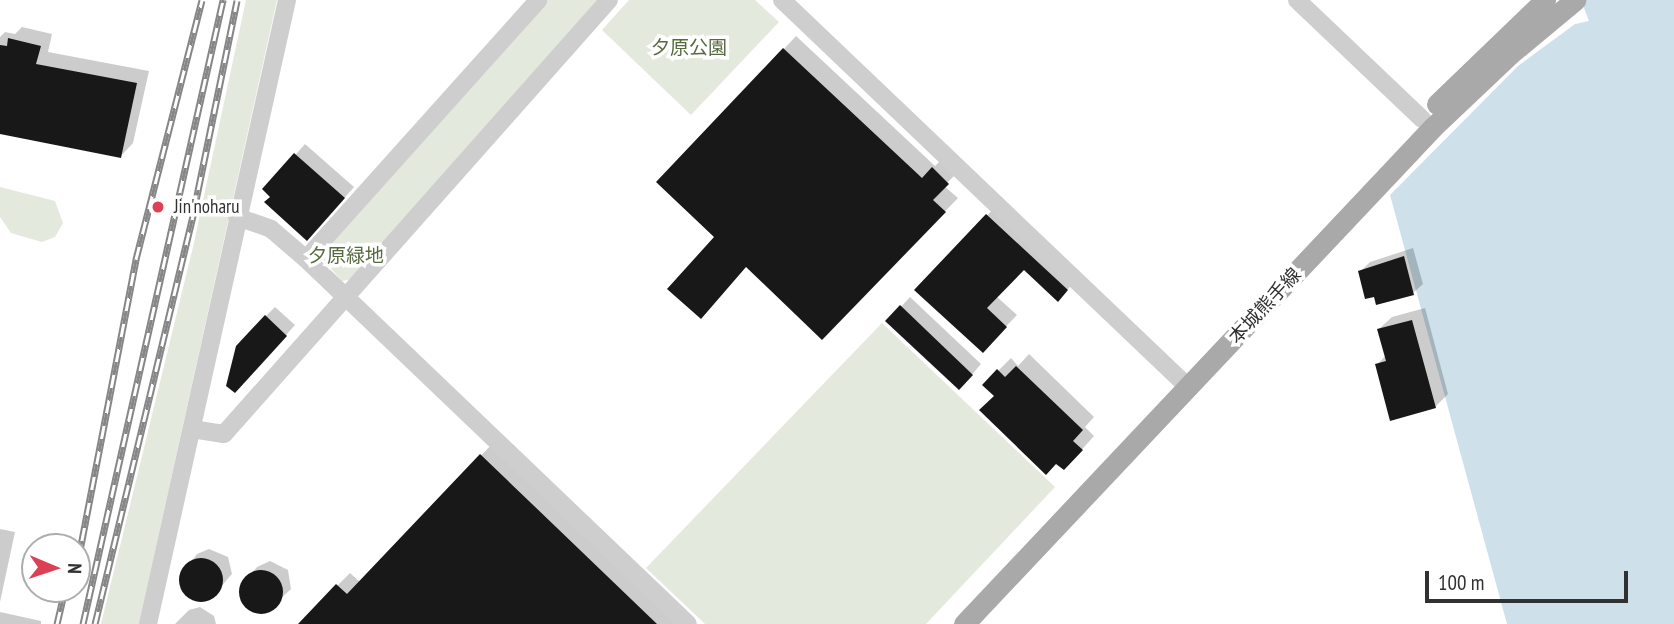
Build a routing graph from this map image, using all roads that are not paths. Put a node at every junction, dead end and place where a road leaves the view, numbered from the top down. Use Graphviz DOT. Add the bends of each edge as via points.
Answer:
graph roads {
  1 [pos="287,0"];
  2 [pos="538,0"];
  3 [pos="609,0"];
  4 [pos="782,0"];
  5 [pos="1297,0"];
  6 [pos="1559,2"];
  7 [pos="1422,119"];
  8 [pos="237,217"];
  9 [pos="306,259"];
  10 [pos="344,296"];
  11 [pos="1184,384"];
  12 [pos="192,429"];
  13 [pos="148,624"];
  14 [pos="688,624"];
  15 [pos="950,624"];
  16 [pos="964,624"];
  1 -- 8 [label="street"];
  2 -- 9 [label="street"];
  3 -- 10 [label="street"];
  4 -- 11 [label="street"];
  5 -- 7 [label="street"];
  6 -- 7 [label="main road, 本城熊手線"];
  6 -- 11 [label="main road, 本城熊手線"];
  7 -- 11 [label="main road, 本城熊手線"];
  8 -- 9 [label="street" via="271,229"];
  8 -- 12 [label="street"];
  9 -- 10 [label="street"];
  10 -- 12 [label="street" via="224,434"];
  10 -- 14 [label="street"];
  11 -- 15 [label="main road, 本城熊手線"];
  11 -- 16 [label="main road, 本城熊手線"];
  12 -- 13 [label="street"];
}
